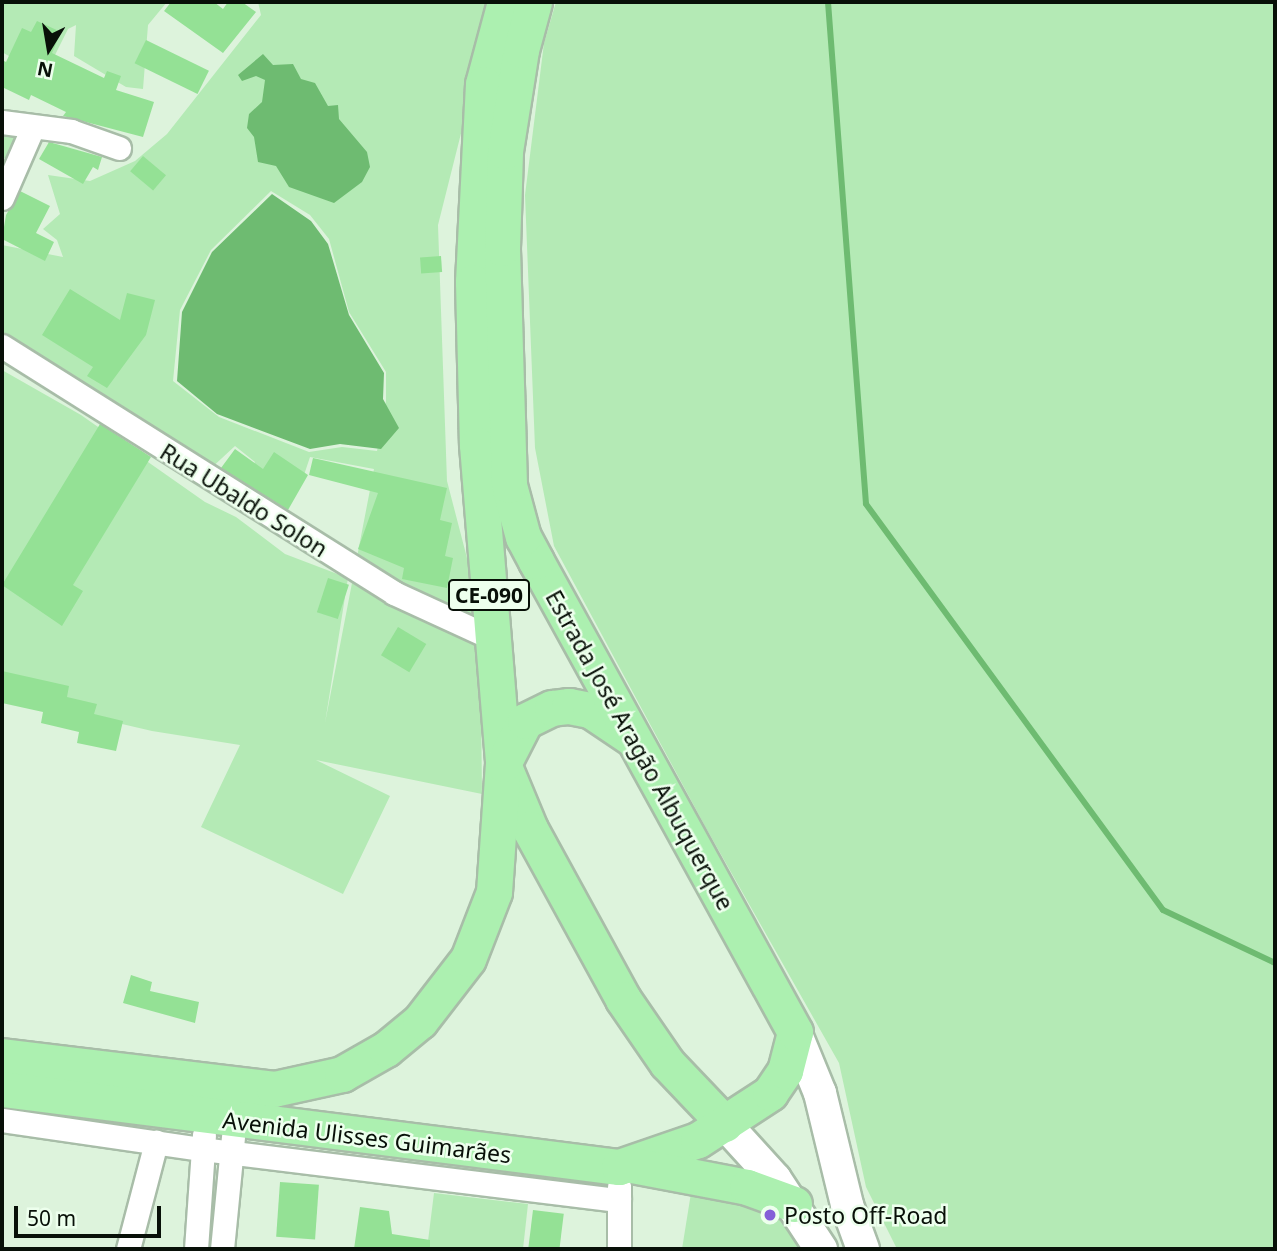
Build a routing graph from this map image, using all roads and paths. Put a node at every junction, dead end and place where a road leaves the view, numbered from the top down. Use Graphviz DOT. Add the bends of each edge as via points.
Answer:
graph roads {
  1 [pos="505,2"];
  2 [pos="534,2"];
  3 [pos="2,122"];
  4 [pos="33,127"];
  5 [pos="119,148"];
  6 [pos="2,198"];
  7 [pos="2,346"];
  8 [pos="494,639"];
  9 [pos="633,739"];
  10 [pos="503,764"];
  11 [pos="795,1032"];
  12 [pos="2,1056"];
  13 [pos="88,1084"];
  14 [pos="2,1089"];
  15 [pos="2,1120"];
  16 [pos="726,1124"];
  17 [pos="218,1135"];
  18 [pos="156,1142"];
  19 [pos="623,1177"];
  20 [pos="794,1204"];
  21 [pos="128,1249"];
  22 [pos="196,1249"];
  23 [pos="222,1249"];
  24 [pos="619,1249"];
  25 [pos="821,1249"];
  26 [pos="863,1249"];
  1 -- 8 [label="main road, CE-090" via="483,84 474,206 477,445"];
  2 -- 9 [label="main road, Estrada José Aragão Albuquerque / CE-090" via="518,62 505,151 503,344 509,485 523,537"];
  3 -- 4 [label="street"];
  4 -- 5 [label="street" via="71,131"];
  4 -- 6 [label="street"];
  7 -- 8 [label="street, Rua Ubaldo Solon" via="394,593"];
  8 -- 10 [label="main road, CE-090"];
  9 -- 10 [label="main road" via="590,710 552,708 525,721"];
  9 -- 11 [label="main road, Estrada José Aragão Albuquerque / CE-090"];
  10 -- 13 [label="main road, Avenida Ulisses Guimarães" via="494,892 481,926 454,978 420,1021 387,1049 342,1073 274,1088"];
  10 -- 16 [label="main road, CE-090" via="530,829 623,999 667,1063"];
  11 -- 16 [label="main road, Avenida Ulisses Guimarães" via="785,1071 774,1087"];
  11 -- 26 [label="main road, CE-090" via="820,1093 847,1205"];
  12 -- 13 [label="main road, Avenida Ulisses Guimarães"];
  13 -- 14 [label="main road, Avenida Ulisses Guimarães"];
  13 -- 17 [label="main road, Avenida Ulisses Guimarães"];
  15 -- 18 [label="street"];
  16 -- 19 [label="main road, Avenida Ulisses Guimarães"];
  16 -- 20 [label="main road, CE-090"];
  17 -- 18 [label="street"];
  17 -- 19 [label="main road, Avenida Ulisses Guimarães"];
  17 -- 22 [label="street"];
  17 -- 23 [label="street"];
  18 -- 21 [label="street"];
  19 -- 20 [label="main road" via="747,1186"];
  19 -- 24 [label="street"];
  20 -- 25 [label="main road, CE-090"];
}
